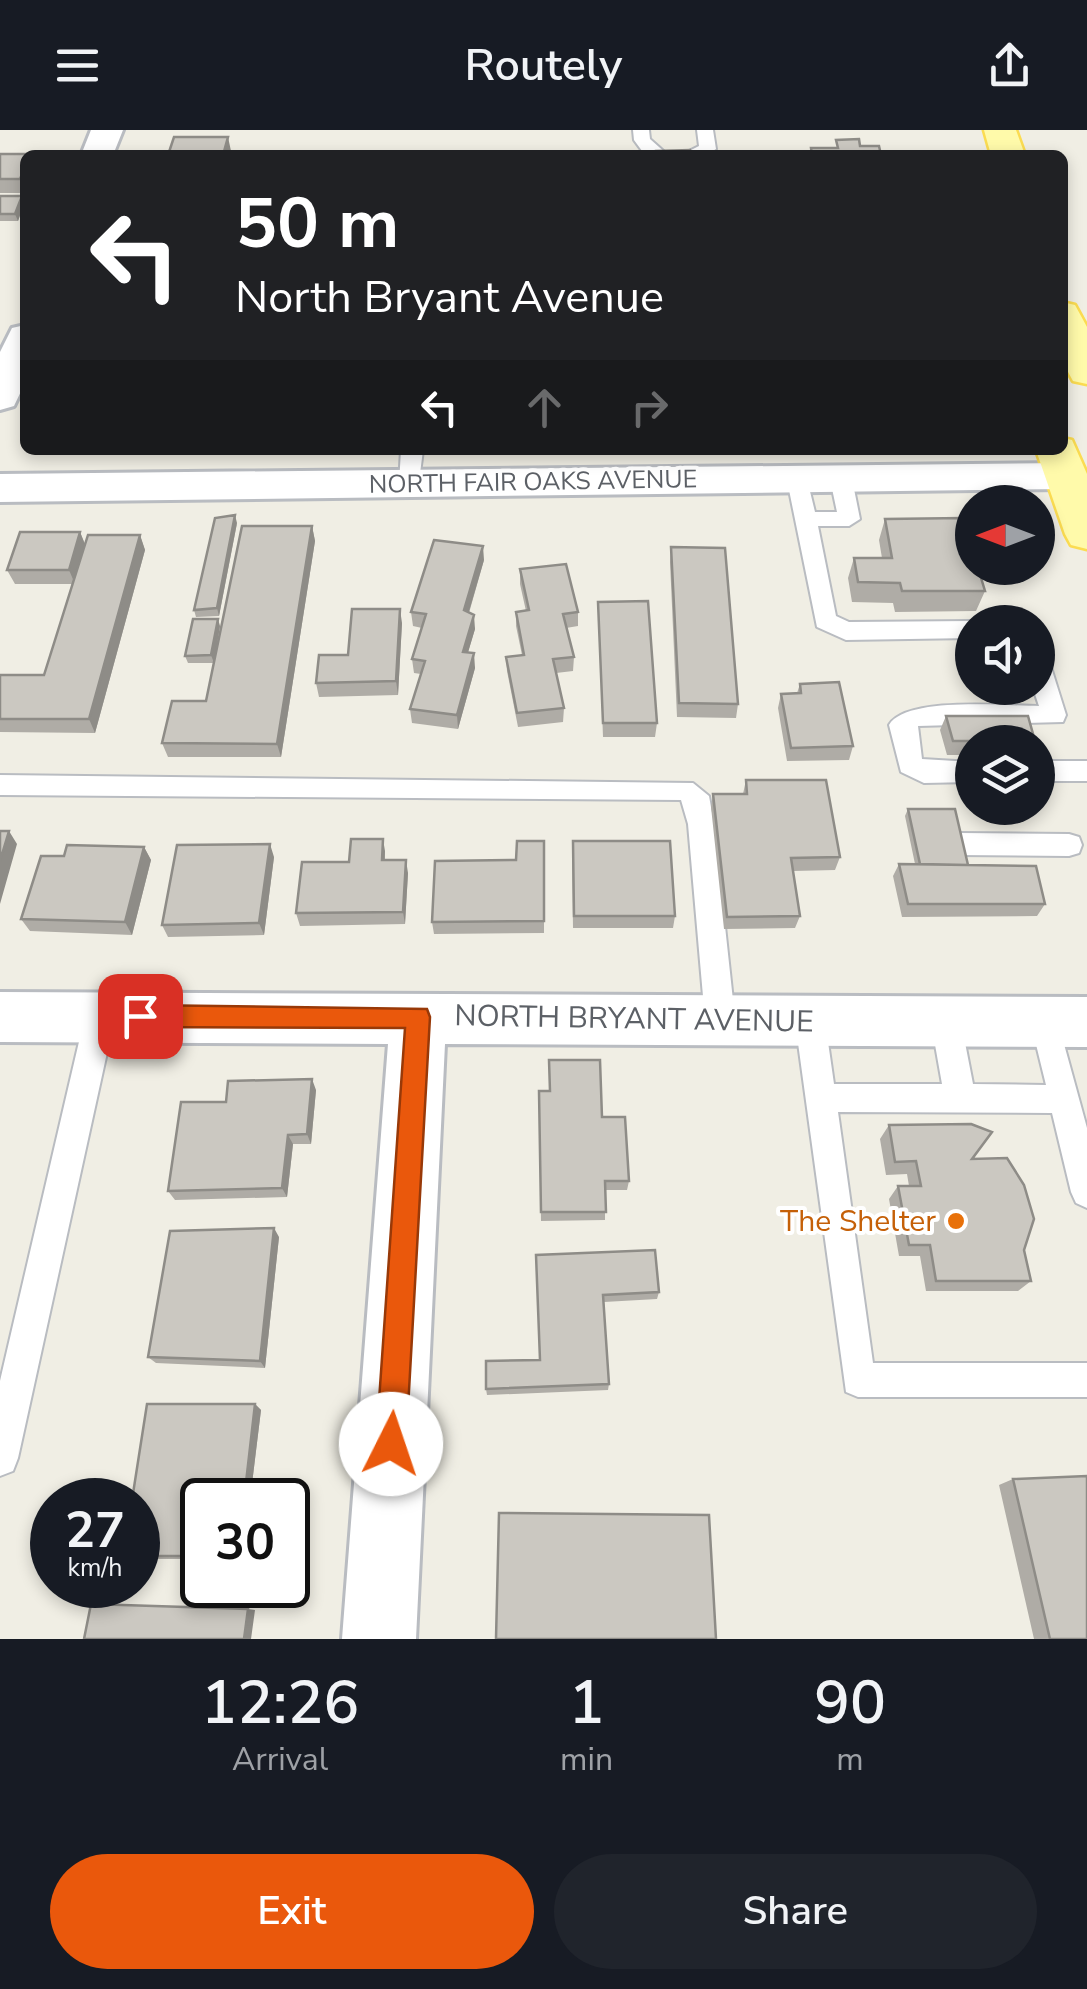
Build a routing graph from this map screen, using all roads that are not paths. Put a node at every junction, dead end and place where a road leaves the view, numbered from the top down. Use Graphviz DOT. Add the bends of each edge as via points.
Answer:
graph roads {
  1 [pos="979,134"];
  2 [pos="1001,150"];
  3 [pos="1068,328"];
  4 [pos="20,348"];
  5 [pos="1087,372"];
  6 [pos="0,398"];
  7 [pos="1061,463"];
  8 [pos="411,467"];
  9 [pos="0,488"];
  10 [pos="802,499"];
  11 [pos="1087,534"];
  12 [pos="955,630"];
  13 [pos="1051,705"];
  14 [pos="1087,771"];
  15 [pos="955,772"];
  16 [pos="1055,772"];
  17 [pos="0,784"];
  18 [pos="958,844"];
  19 [pos="1069,845"];
  20 [pos="100,1016"];
  21 [pos="0,1017"];
  22 [pos="418,1017"];
  23 [pos="720,1019"];
  24 [pos="810,1021"];
  25 [pos="946,1022"];
  26 [pos="1067,1023"];
  27 [pos="820,1098"];
  28 [pos="960,1099"];
  29 [pos="1064,1099"];
  30 [pos="1087,1192"];
  31 [pos="1087,1380"];
  32 [pos="0,1458"];
  33 [pos="379,1639"];
  1 -- 2 [label="main road"];
  3 -- 5 [label="main road"];
  4 -- 6 [label="street"];
  7 -- 10 [label="street, NORTH FAIR OAKS AVENUE" via="841,479"];
  7 -- 11 [label="main road"];
  8 -- 9 [label="street, NORTH FAIR OAKS AVENUE"];
  8 -- 10 [label="street, NORTH FAIR OAKS AVENUE"];
  10 -- 12 [label="lane" via="825,620 846,631"];
  13 -- 15 [label="lane" via="1054,715 913,717 902,725 910,764 924,772"];
  14 -- 16 [label="lane"];
  17 -- 23 [label="lane" via="684,790 696,796 701,824"];
  18 -- 19 [label="lane"];
  20 -- 21 [label="street, NORTH BRYANT AVENUE"];
  20 -- 22 [label="street, NORTH BRYANT AVENUE"];
  20 -- 32 [label="lane"];
  22 -- 23 [label="street, NORTH BRYANT AVENUE"];
  22 -- 33 [label="street"];
  23 -- 24 [label="street, NORTH BRYANT AVENUE"];
  24 -- 25 [label="street, NORTH BRYANT AVENUE"];
  24 -- 27 [label="lane"];
  25 -- 26 [label="street, NORTH BRYANT AVENUE"];
  25 -- 28 [label="lane"];
  26 -- 29 [label="lane"];
  27 -- 28 [label="lane"];
  27 -- 31 [label="lane" via="858,1380"];
  28 -- 29 [label="lane"];
  29 -- 30 [label="lane"];
}
